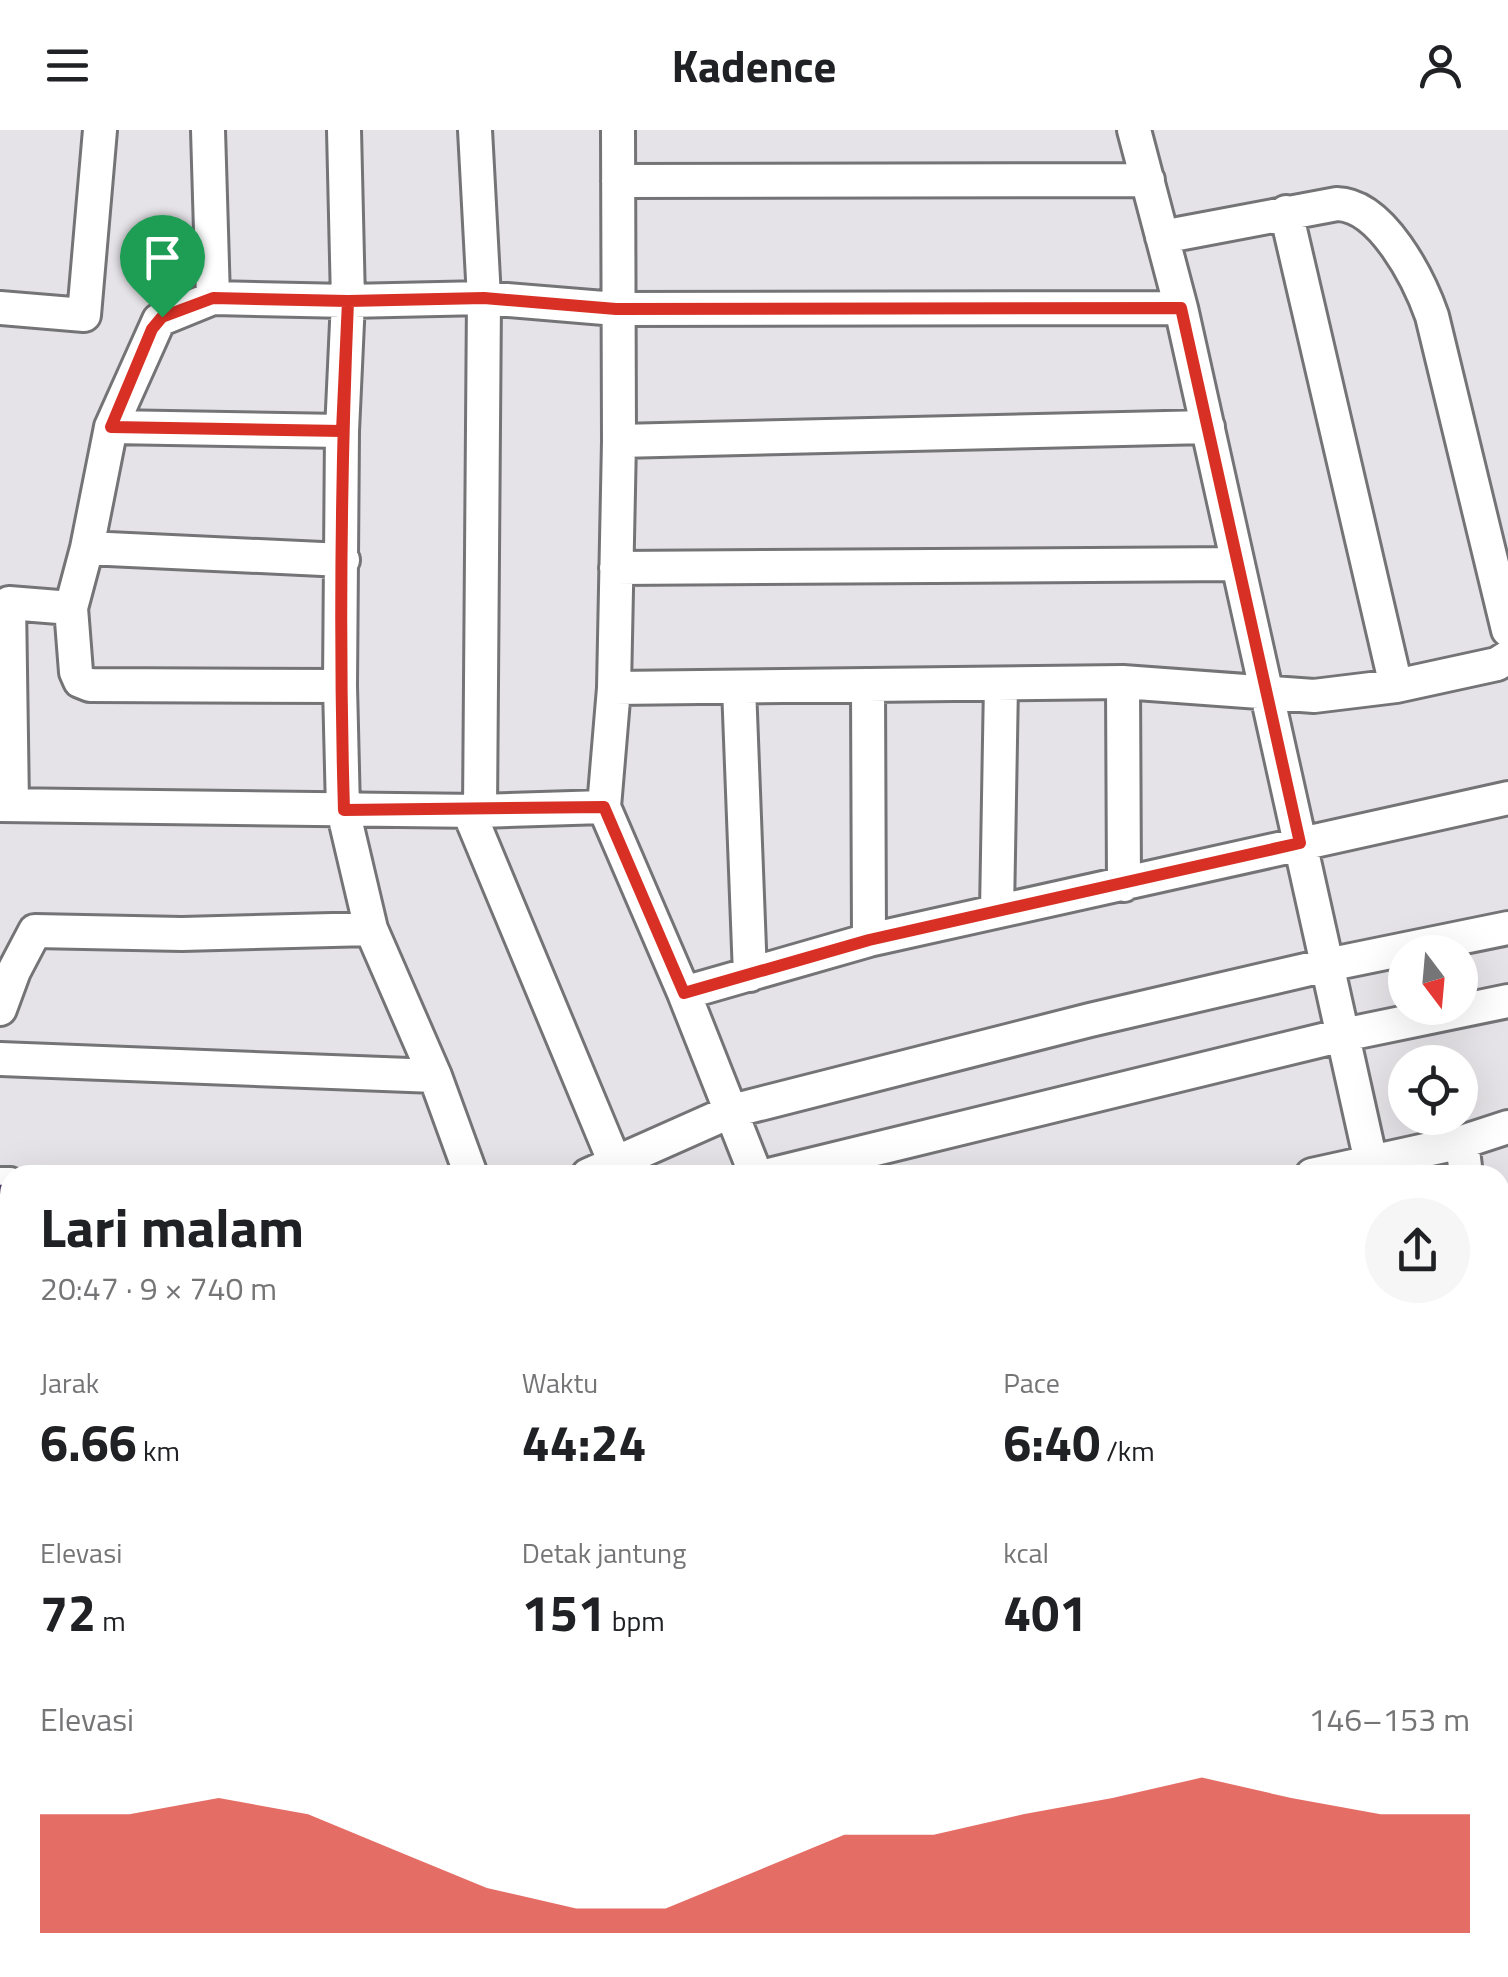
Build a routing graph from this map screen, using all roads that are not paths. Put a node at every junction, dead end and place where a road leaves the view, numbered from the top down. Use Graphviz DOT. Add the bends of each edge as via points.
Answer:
graph roads {
  1 [pos="100,130"];
  2 [pos="208,130"];
  3 [pos="344,130"];
  4 [pos="475,130"];
  5 [pos="618,130"];
  6 [pos="1134,130"];
  7 [pos="618,180"];
  8 [pos="1148,180"];
  9 [pos="1286,212"];
  10 [pos="1162,238"];
  11 [pos="213,298"];
  12 [pos="484,298"];
  13 [pos="348,301"];
  14 [pos="0,308"];
  15 [pos="1181,308"];
  16 [pos="616,309"];
  17 [pos="111,427"];
  18 [pos="1208,427"];
  19 [pos="342,431"];
  20 [pos="618,441"];
  21 [pos="88,548"];
  22 [pos="343,560"];
  23 [pos="1238,564"];
  24 [pos="616,568"];
  25 [pos="4,603"];
  26 [pos="71,608"];
  27 [pos="1508,630"];
  28 [pos="1508,657"];
  29 [pos="1123,682"];
  30 [pos="868,684"];
  31 [pos="1001,684"];
  32 [pos="340,686"];
  33 [pos="1396,686"];
  34 [pos="740,687"];
  35 [pos="614,688"];
  36 [pos="1267,692"];
  37 [pos="1508,798"];
  38 [pos="6,805"];
  39 [pos="604,807"];
  40 [pos="344,810"];
  41 [pos="474,811"];
  42 [pos="1300,843"];
  43 [pos="1124,884"];
  44 [pos="997,912"];
  45 [pos="1508,928"];
  46 [pos="0,930"];
  47 [pos="371,930"];
  48 [pos="34,931"];
  49 [pos="869,940"];
  50 [pos="1328,969"];
  51 [pos="750,975"];
  52 [pos="684,993"];
  53 [pos="1508,1001"];
  54 [pos="0,1010"];
  55 [pos="1342,1031"];
  56 [pos="0,1059"];
  57 [pos="435,1076"];
  58 [pos="733,1115"];
  59 [pos="1508,1127"];
  60 [pos="1462,1142"];
  61 [pos="1371,1162"];
  62 [pos="467,1165"];
  63 [pos="601,1165"];
  64 [pos="612,1165"];
  65 [pos="756,1165"];
  66 [pos="793,1165"];
  67 [pos="1358,1165"];
  68 [pos="1465,1165"];
  1 -- 14 [label="street" via="84,315"];
  2 -- 11 [label="street"];
  3 -- 13 [label="street"];
  4 -- 12 [label="street"];
  5 -- 7 [label="street"];
  6 -- 8 [label="street"];
  7 -- 8 [label="street"];
  7 -- 16 [label="street"];
  8 -- 10 [label="street"];
  9 -- 10 [label="street"];
  9 -- 27 [label="street" via="1355,206 1411,268 1440,340"];
  9 -- 33 [label="street"];
  10 -- 15 [label="street"];
  11 -- 13 [label="street"];
  11 -- 17 [label="street" via="159,320"];
  12 -- 13 [label="street"];
  12 -- 16 [label="street"];
  12 -- 41 [label="street"];
  13 -- 19 [label="street"];
  15 -- 16 [label="street"];
  15 -- 18 [label="street"];
  16 -- 20 [label="street"];
  17 -- 19 [label="street"];
  17 -- 21 [label="street"];
  18 -- 20 [label="street"];
  18 -- 23 [label="street"];
  19 -- 22 [label="street"];
  20 -- 24 [label="street"];
  21 -- 22 [label="street"];
  21 -- 26 [label="street"];
  22 -- 32 [label="street"];
  23 -- 24 [label="street"];
  23 -- 36 [label="street"];
  24 -- 35 [label="street"];
  25 -- 26 [label="street"];
  25 -- 38 [label="street"];
  26 -- 32 [label="street" via="76,672 90,685"];
  28 -- 33 [label="street"];
  29 -- 31 [label="street"];
  29 -- 36 [label="street"];
  29 -- 43 [label="street"];
  30 -- 31 [label="street"];
  30 -- 34 [label="street"];
  30 -- 49 [label="street"];
  31 -- 44 [label="street"];
  32 -- 40 [label="street"];
  33 -- 36 [label="street" via="1314,696"];
  34 -- 35 [label="street"];
  34 -- 51 [label="street"];
  35 -- 39 [label="street"];
  36 -- 42 [label="street"];
  37 -- 42 [label="street"];
  38 -- 40 [label="street"];
  39 -- 41 [label="street"];
  39 -- 52 [label="street"];
  40 -- 41 [label="street"];
  40 -- 47 [label="street"];
  41 -- 63 [label="street"];
  42 -- 43 [label="street"];
  42 -- 50 [label="street"];
  43 -- 44 [label="street"];
  44 -- 49 [label="street"];
  45 -- 50 [label="street"];
  46 -- 48 [label="street"];
  47 -- 48 [label="street"];
  47 -- 57 [label="street"];
  48 -- 54 [label="street"];
  49 -- 51 [label="street"];
  50 -- 55 [label="street"];
  50 -- 58 [label="street" via="1090,1020"];
  51 -- 52 [label="street"];
  52 -- 58 [label="street"];
  53 -- 55 [label="street"];
  55 -- 61 [label="street"];
  55 -- 66 [label="street"];
  56 -- 57 [label="street"];
  57 -- 62 [label="street"];
  58 -- 64 [label="street"];
  58 -- 65 [label="street"];
  59 -- 60 [label="street"];
  60 -- 61 [label="street"];
  60 -- 68 [label="street"];
  61 -- 67 [label="street"];
}
